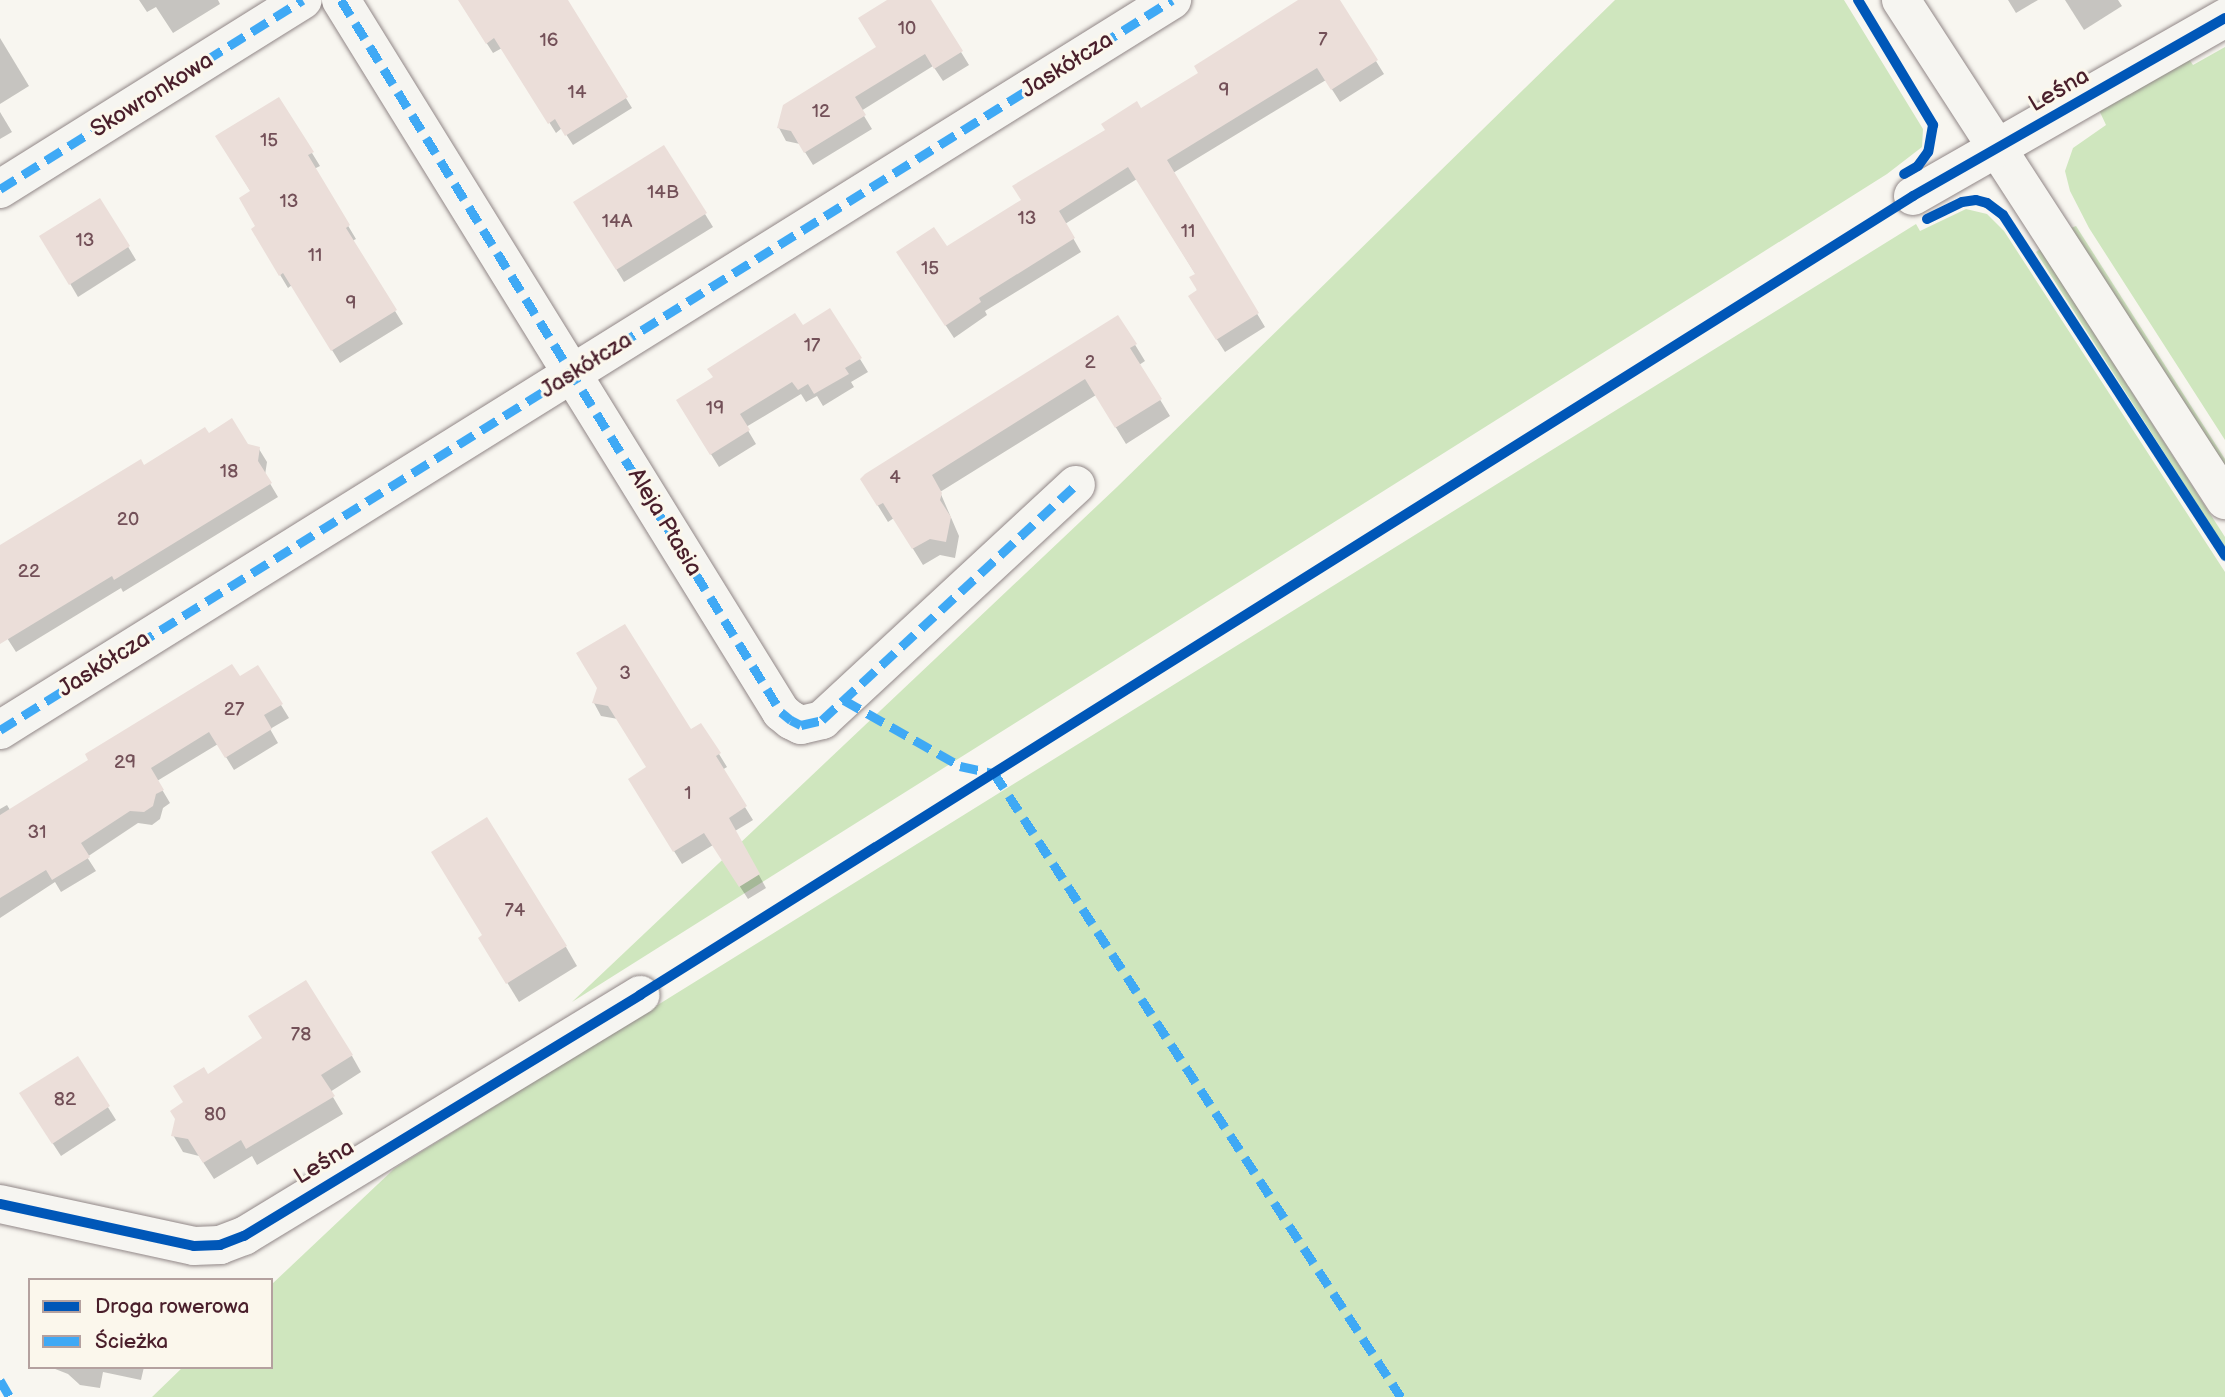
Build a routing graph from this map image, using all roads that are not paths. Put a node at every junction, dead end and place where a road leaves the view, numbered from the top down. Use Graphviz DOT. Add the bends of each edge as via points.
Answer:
graph roads {
  1 [pos="303,0"];
  2 [pos="341,0"];
  3 [pos="1172,0"];
  4 [pos="1901,0"];
  5 [pos="2225,18"];
  6 [pos="1997,149"];
  7 [pos="0,190"];
  8 [pos="1913,196"];
  9 [pos="574,372"];
  10 [pos="1076,485"];
  11 [pos="2225,500"];
  12 [pos="0,730"];
  13 [pos="640,995"];
  14 [pos="0,1204"];
  1 -- 7 [label="street, Skowronkowa"];
  2 -- 9 [label="street, Aleja Ptasia"];
  3 -- 9 [label="street, Jaskółcza"];
  4 -- 6 [label="street"];
  5 -- 6 [label="street, Leśna"];
  6 -- 8 [label="street, Leśna"];
  6 -- 11 [label="street"];
  9 -- 10 [label="street, Aleja Ptasia" via="781,712 801,725 822,720"];
  9 -- 12 [label="street, Jaskółcza"];
  13 -- 14 [label="street, Leśna" via="244,1236 220,1245 194,1245"];
}
